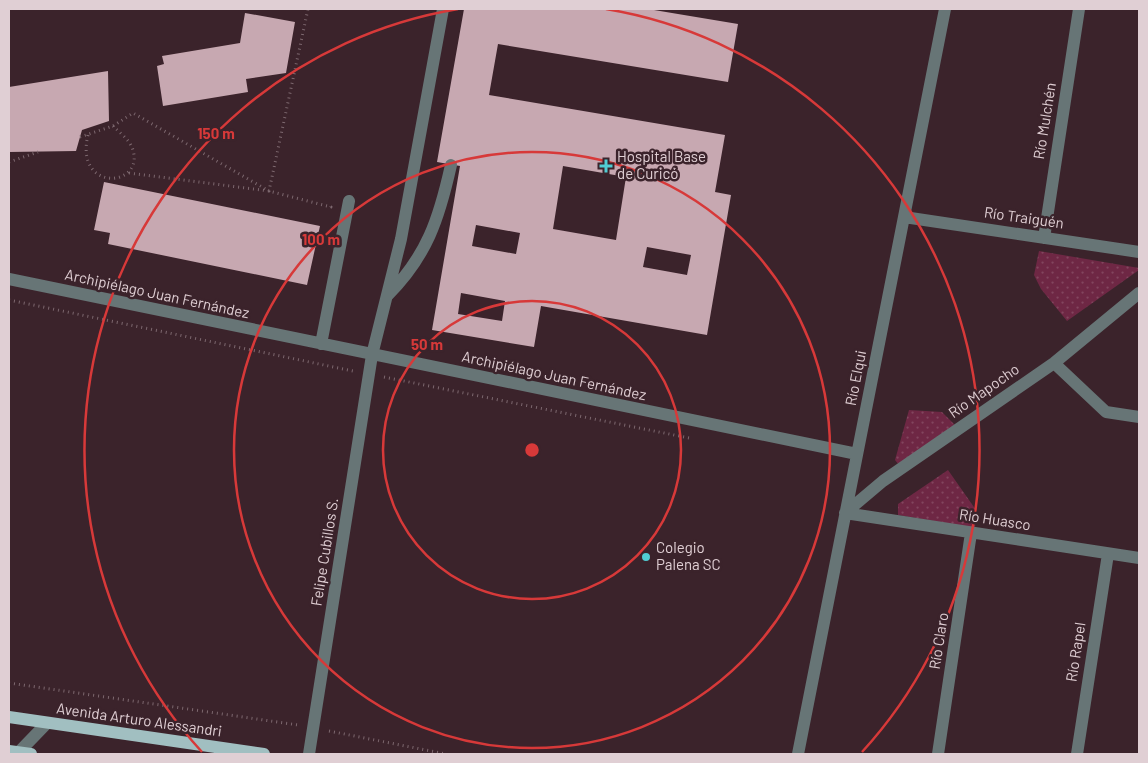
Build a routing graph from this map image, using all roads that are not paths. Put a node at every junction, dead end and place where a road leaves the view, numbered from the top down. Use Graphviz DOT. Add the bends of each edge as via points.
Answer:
graph roads {
  1 [pos="443,9"];
  2 [pos="945,9"];
  3 [pos="1079,9"];
  4 [pos="451,165"];
  5 [pos="349,201"];
  6 [pos="904,217"];
  7 [pos="1044,238"];
  8 [pos="1139,252"];
  9 [pos="9,279"];
  10 [pos="1139,293"];
  11 [pos="387,296"];
  12 [pos="321,344"];
  13 [pos="372,355"];
  14 [pos="1054,363"];
  15 [pos="1139,417"];
  16 [pos="857,454"];
  17 [pos="846,513"];
  18 [pos="971,533"];
  19 [pos="1108,554"];
  20 [pos="1139,558"];
  21 [pos="9,717"];
  22 [pos="47,723"];
  23 [pos="19,753"];
  24 [pos="264,754"];
  25 [pos="309,754"];
  26 [pos="798,754"];
  27 [pos="938,754"];
  28 [pos="1077,754"];
  1 -- 11 [label="street, Felipe Cubillos S." via="401,239"];
  2 -- 6 [label="street, Río Elqui"];
  3 -- 7 [label="street, Río Mulchén"];
  4 -- 11 [label="street" via="432,235 412,268"];
  5 -- 12 [label="street"];
  6 -- 7 [label="street, Río Traiguén"];
  6 -- 16 [label="street, Río Elqui"];
  7 -- 8 [label="street, Río Traiguén"];
  9 -- 12 [label="street, Archipiélago Juan Fernández"];
  10 -- 14 [label="street, Río Mapocho"];
  11 -- 13 [label="street, Felipe Cubillos S."];
  12 -- 13 [label="street, Archipiélago Juan Fernández"];
  13 -- 16 [label="street, Archipiélago Juan Fernández"];
  13 -- 25 [label="street, Felipe Cubillos S."];
  14 -- 15 [label="street" via="1106,412"];
  14 -- 17 [label="street, Río Mapocho" via="883,481"];
  16 -- 17 [label="street, Río Elqui"];
  17 -- 18 [label="street, Río Huasco"];
  17 -- 26 [label="street, Río Elqui"];
  18 -- 19 [label="street, Río Huasco"];
  18 -- 27 [label="street, Río Claro"];
  19 -- 20 [label="street, Río Huasco"];
  19 -- 28 [label="street, Río Rapel"];
  21 -- 22 [label="main road, Avenida Arturo Alessandri"];
  22 -- 23 [label="street"];
  22 -- 24 [label="main road, Avenida Arturo Alessandri"];
}
